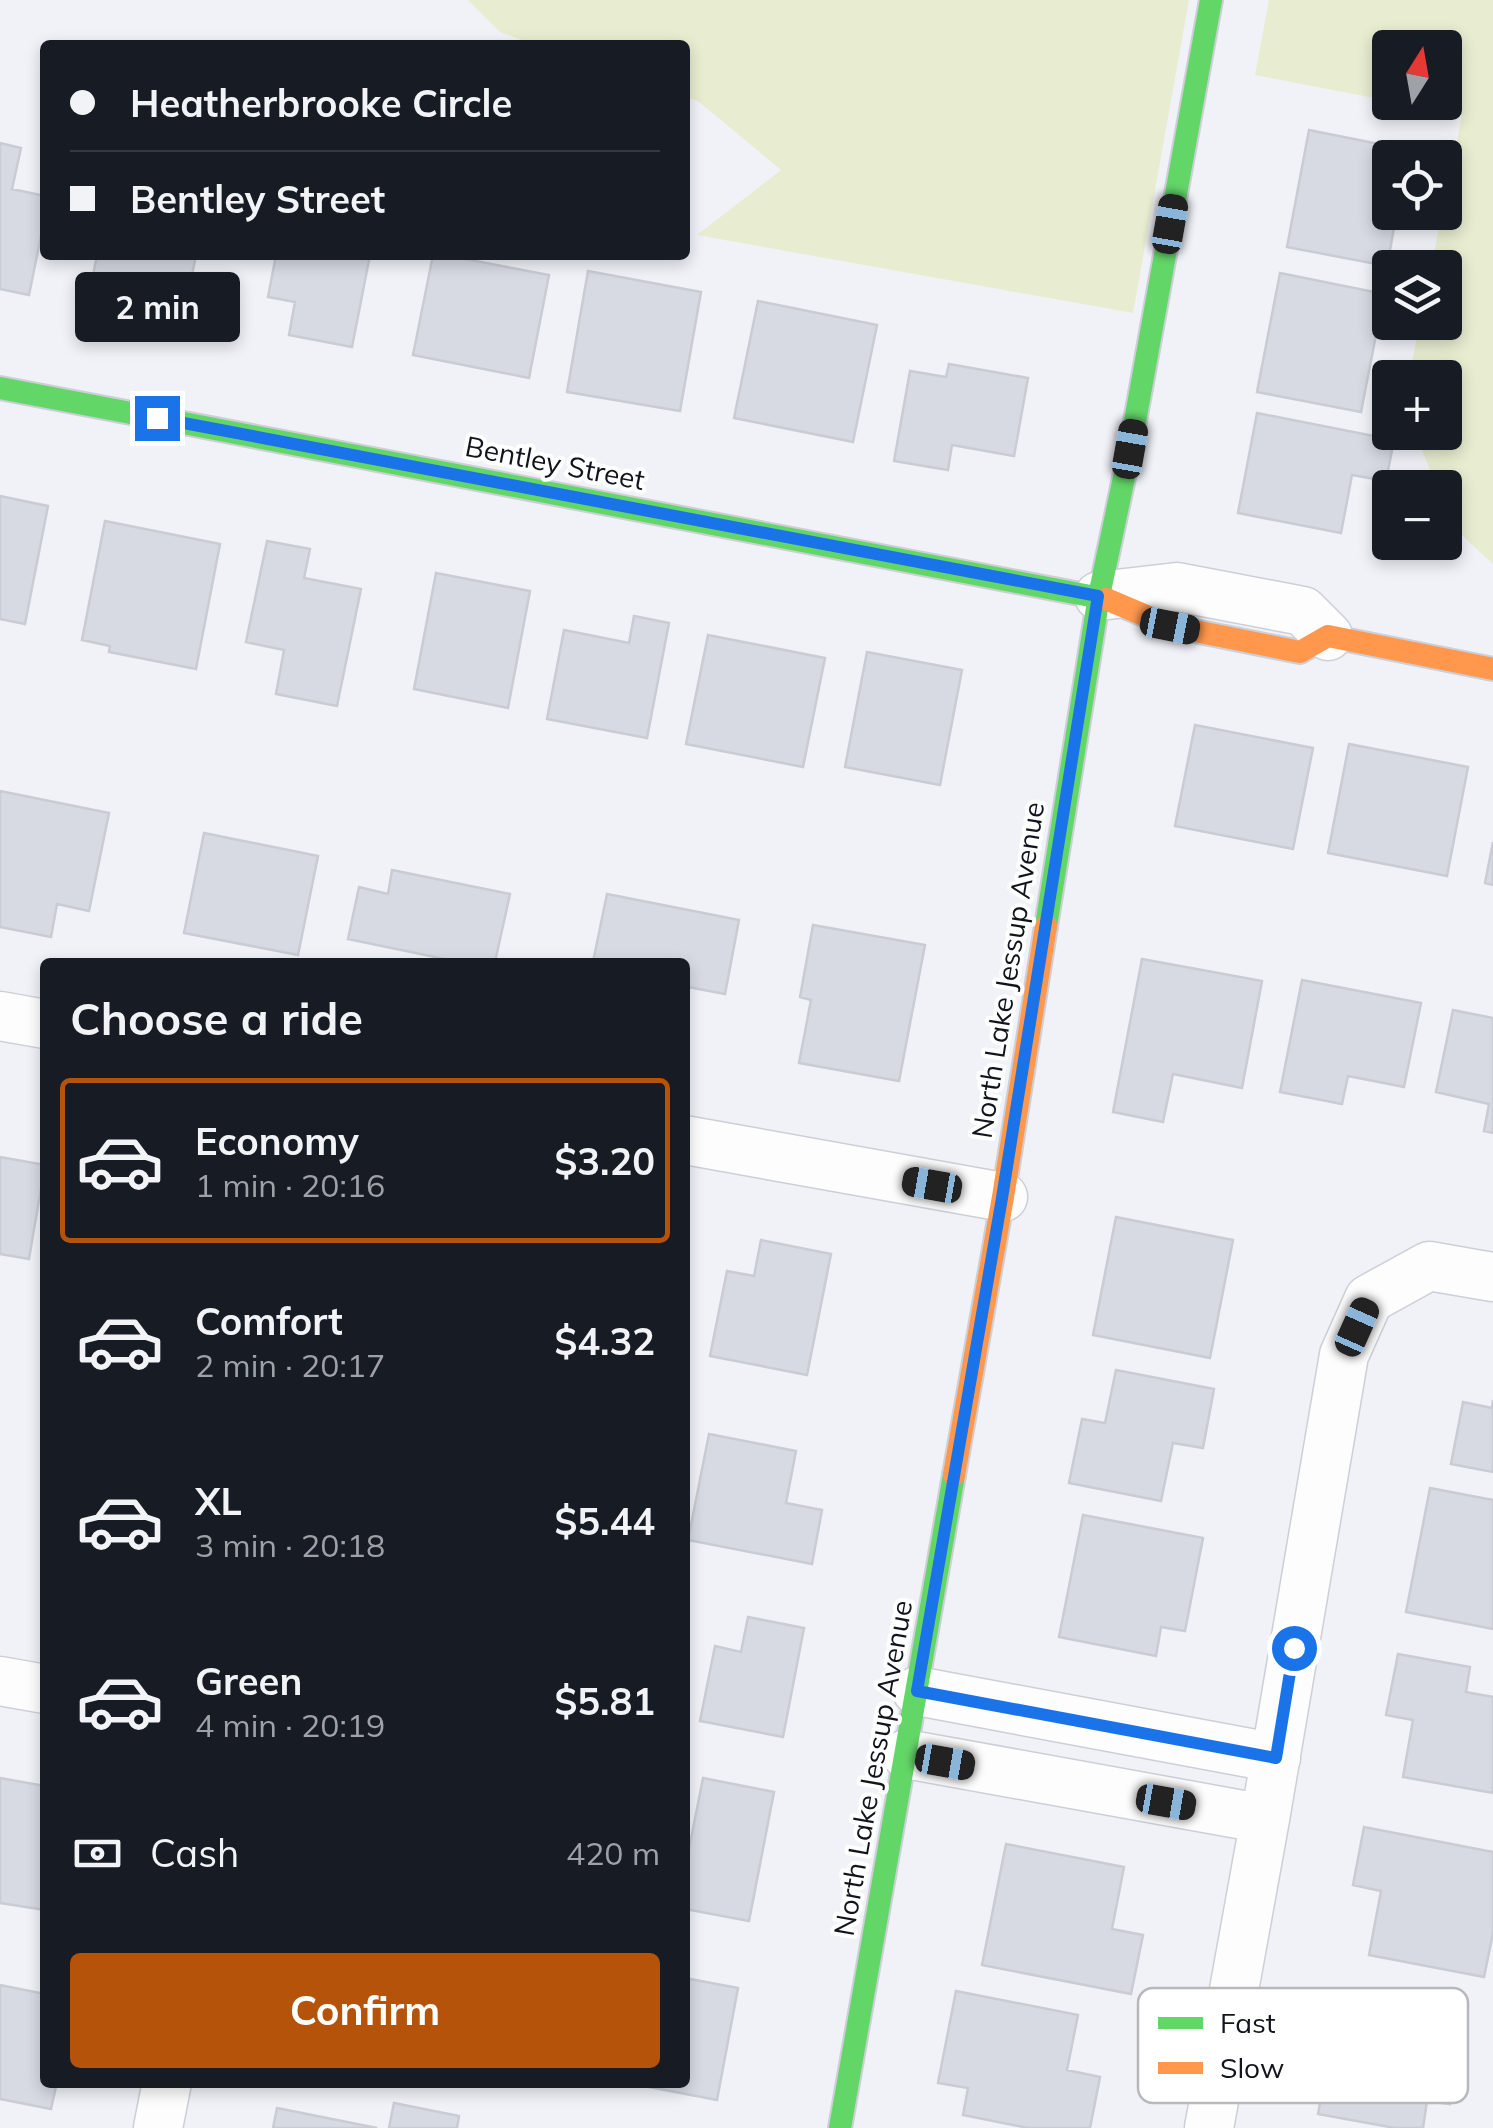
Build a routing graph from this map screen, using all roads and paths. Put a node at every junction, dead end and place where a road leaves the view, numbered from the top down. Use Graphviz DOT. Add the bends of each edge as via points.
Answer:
graph roads {
  1 [pos="1210,0"];
  2 [pos="0,388"];
  3 [pos="1098,596"];
  4 [pos="1328,636"];
  5 [pos="1493,669"];
  6 [pos="0,1016"];
  7 [pos="40,1023"];
  8 [pos="690,1141"];
  9 [pos="1002,1198"];
  10 [pos="1493,1276"];
  11 [pos="0,1681"];
  12 [pos="40,1688"];
  13 [pos="917,1691"];
  14 [pos="1112,1728"];
  15 [pos="906,1754"];
  16 [pos="1276,1758"];
  17 [pos="1102,1790"];
  18 [pos="1265,1819"];
  19 [pos="1234,1988"];
  20 [pos="165,2088"];
  21 [pos="1214,2103"];
  22 [pos="158,2128"];
  23 [pos="840,2128"];
  24 [pos="1209,2128"];
  1 -- 3 [label="street, North Lake Jessup Avenue"];
  2 -- 3 [label="street, Bentley Street"];
  3 -- 4 [label="street" via="1177,587 1303,611"];
  3 -- 9 [label="street, North Lake Jessup Avenue"];
  4 -- 5 [label="street"];
  6 -- 7 [label="street"];
  8 -- 9 [label="street"];
  9 -- 13 [label="street, North Lake Jessup Avenue"];
  10 -- 16 [label="street" via="1429,1266 1369,1298 1344,1355"];
  11 -- 12 [label="street"];
  13 -- 14 [label="street"];
  13 -- 15 [label="street, North Lake Jessup Avenue"];
  14 -- 16 [label="street"];
  14 -- 17 [label="street"];
  15 -- 17 [label="street"];
  15 -- 23 [label="street, North Lake Jessup Avenue"];
  16 -- 18 [label="street"];
  17 -- 18 [label="street"];
  18 -- 19 [label="street"];
  20 -- 22 [label="street"];
  21 -- 24 [label="street"];
}
